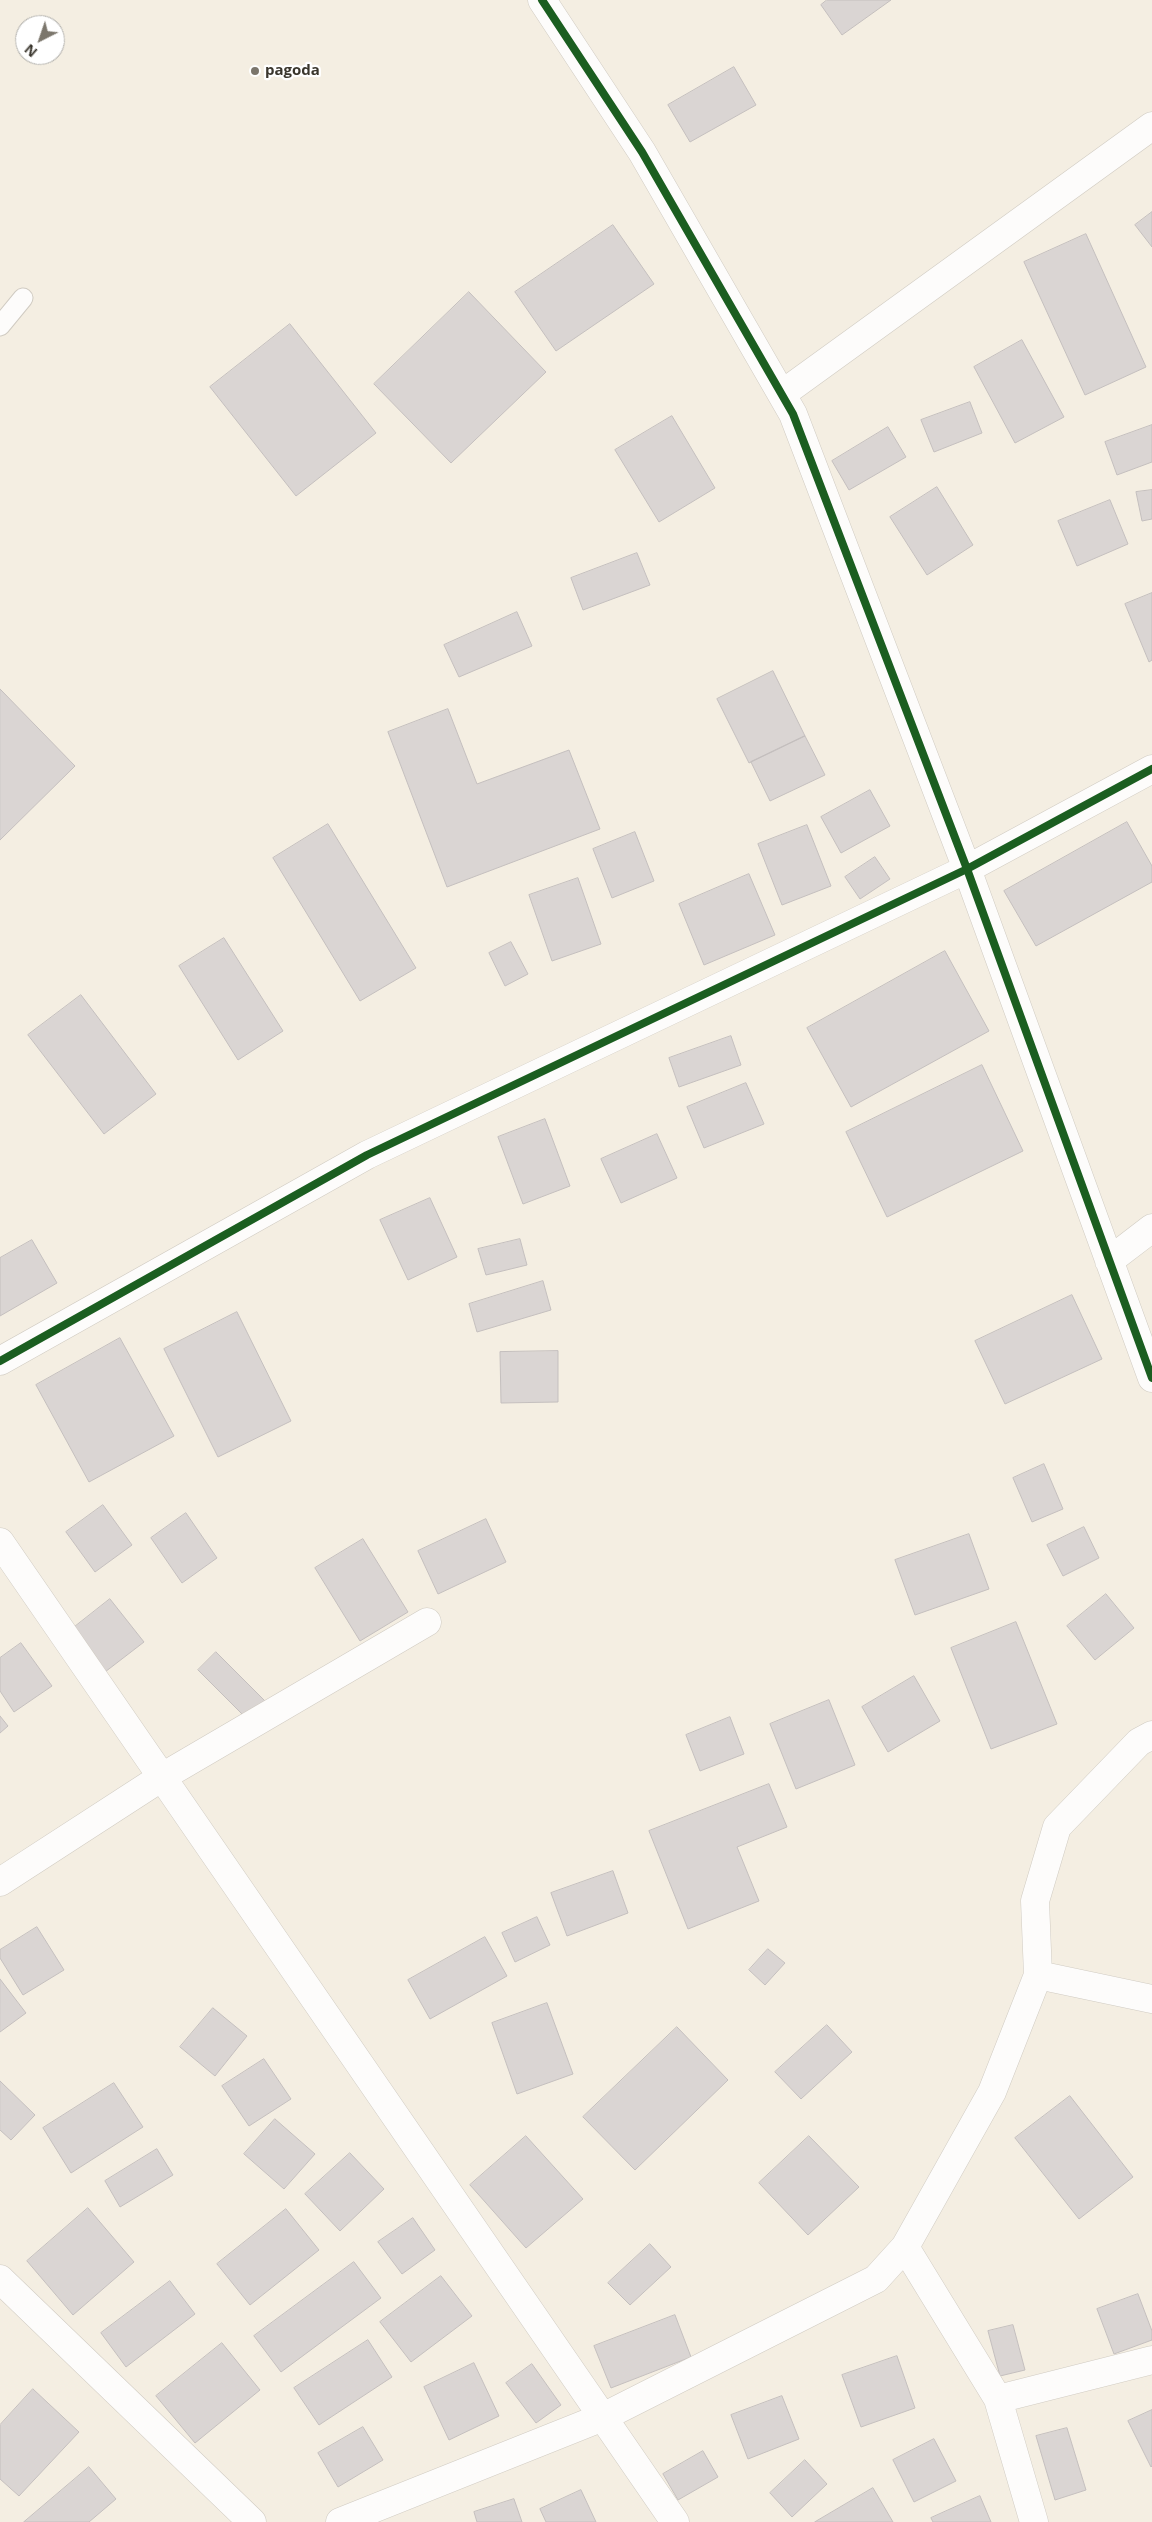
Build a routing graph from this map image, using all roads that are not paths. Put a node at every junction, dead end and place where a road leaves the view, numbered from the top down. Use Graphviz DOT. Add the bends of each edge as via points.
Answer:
graph roads {
  1 [pos="542,0"];
  2 [pos="1152,126"];
  3 [pos="23,298"];
  4 [pos="0,326"];
  5 [pos="782,394"];
  6 [pos="1152,769"];
  7 [pos="967,869"];
  8 [pos="1152,1228"];
  9 [pos="1110,1261"];
  10 [pos="0,1361"];
  11 [pos="1152,1378"];
  12 [pos="0,1542"];
  13 [pos="427,1622"];
  14 [pos="1152,1735"];
  15 [pos="162,1777"];
  16 [pos="0,1882"];
  17 [pos="1038,1975"];
  18 [pos="1152,1999"];
  19 [pos="905,2247"];
  20 [pos="0,2279"];
  21 [pos="1152,2360"];
  22 [pos="998,2399"];
  23 [pos="603,2417"];
  24 [pos="252,2522"];
  25 [pos="340,2522"];
  26 [pos="675,2522"];
  27 [pos="1034,2522"];
  1 -- 5 [label="street" via="642,152"];
  2 -- 5 [label="street"];
  3 -- 4 [label="lane"];
  5 -- 7 [label="street" via="793,414"];
  6 -- 7 [label="street"];
  7 -- 9 [label="street"];
  7 -- 10 [label="street" via="367,1155"];
  8 -- 9 [label="street"];
  9 -- 11 [label="street"];
  12 -- 15 [label="street"];
  13 -- 15 [label="street"];
  14 -- 17 [label="street" via="1139,1742 1057,1827 1035,1901"];
  15 -- 16 [label="street"];
  15 -- 23 [label="street"];
  17 -- 18 [label="street"];
  17 -- 19 [label="street" via="992,2092"];
  19 -- 22 [label="street"];
  19 -- 23 [label="street" via="876,2279"];
  20 -- 24 [label="street"];
  21 -- 22 [label="street"];
  22 -- 27 [label="street"];
  23 -- 25 [label="street"];
  23 -- 26 [label="street"];
}
